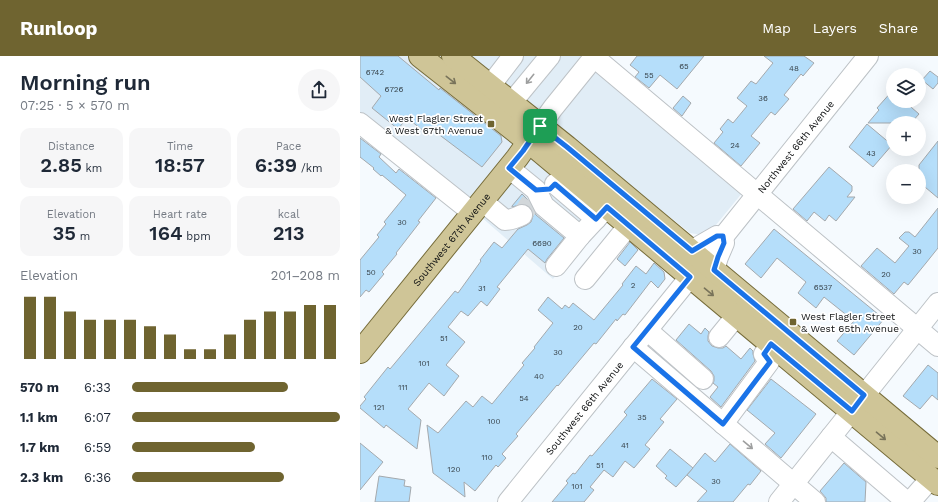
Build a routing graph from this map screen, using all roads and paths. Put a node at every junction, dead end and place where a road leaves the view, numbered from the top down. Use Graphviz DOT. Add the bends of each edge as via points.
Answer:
graph roads {
  1 [pos="420,56"];
  2 [pos="453,56"];
  3 [pos="513,56"];
  4 [pos="550,56"];
  5 [pos="868,56"];
  6 [pos="595,57"];
  7 [pos="490,86"];
  8 [pos="512,102"];
  9 [pos="360,123"];
  10 [pos="535,134"];
  11 [pos="509,168"];
  12 [pos="757,194"];
  13 [pos="533,197"];
  14 [pos="477,207"];
  15 [pos="601,213"];
  16 [pos="629,225"];
  17 [pos="580,236"];
  18 [pos="723,236"];
  19 [pos="692,251"];
  20 [pos="556,266"];
  21 [pos="714,270"];
  22 [pos="690,277"];
  23 [pos="585,279"];
  24 [pos="938,303"];
  25 [pos="737,315"];
  26 [pos="917,329"];
  27 [pos="647,330"];
  28 [pos="719,337"];
  29 [pos="771,344"];
  30 [pos="938,346"];
  31 [pos="633,347"];
  32 [pos="360,352"];
  33 [pos="704,379"];
  34 [pos="858,403"];
  35 [pos="723,424"];
  36 [pos="830,438"];
  37 [pos="938,457"];
  38 [pos="934,481"];
  39 [pos="793,484"];
  40 [pos="508,502"];
  41 [pos="778,502"];
  42 [pos="815,502"];
  43 [pos="909,502"];
  1 -- 10 [label="main road, one-way"];
  2 -- 7 [label="main road"];
  3 -- 7 [label="street"];
  4 -- 8 [label="street, one-way"];
  5 -- 12 [label="street, Northwest 66th Avenue"];
  6 -- 10 [label="street"];
  6 -- 12 [label="street"];
  7 -- 8 [label="main road"];
  8 -- 10 [label="main road"];
  9 -- 14 [label="street"];
  10 -- 11 [label="main road, Southwest 67th Avenue"];
  10 -- 13 [label="main road"];
  10 -- 19 [label="main road" via="567,147"];
  11 -- 13 [label="street"];
  11 -- 14 [label="main road, Southwest 67th Avenue"];
  12 -- 18 [label="street, Northwest 66th Avenue"];
  12 -- 26 [label="street"];
  13 -- 14 [label="street" via="509,220"];
  13 -- 15 [label="main road"];
  13 -- 17 [label="street"];
  14 -- 32 [label="main road, Southwest 67th Avenue"];
  15 -- 16 [label="main road"];
  15 -- 17 [label="street"];
  16 -- 22 [label="main road"];
  16 -- 23 [label="street"];
  17 -- 20 [label="street"];
  18 -- 19 [label="street, Northwest 66th Avenue" via="717,236"];
  18 -- 21 [label="street, Northwest 66th Avenue" via="724,243"];
  19 -- 21 [label="main road"];
  21 -- 34 [label="main road"];
  22 -- 25 [label="main road, one-way"];
  22 -- 27 [label="street, Southwest 66th Avenue"];
  24 -- 26 [label="street"];
  25 -- 28 [label="street"];
  25 -- 29 [label="main road"];
  26 -- 30 [label="street"];
  26 -- 34 [label="street"];
  27 -- 31 [label="street, Southwest 66th Avenue"];
  27 -- 33 [label="street"];
  29 -- 34 [label="main road"];
  29 -- 35 [label="street" via="764,354 770,362"];
  31 -- 35 [label="street"];
  31 -- 40 [label="street, Southwest 66th Avenue"];
  34 -- 36 [label="street"];
  34 -- 37 [label="main road"];
  34 -- 38 [label="main road, one-way"];
  35 -- 39 [label="street, one-way"];
  36 -- 39 [label="street"];
  36 -- 43 [label="street"];
  38 -- 43 [label="street"];
  39 -- 41 [label="street"];
  39 -- 42 [label="street"];
}
